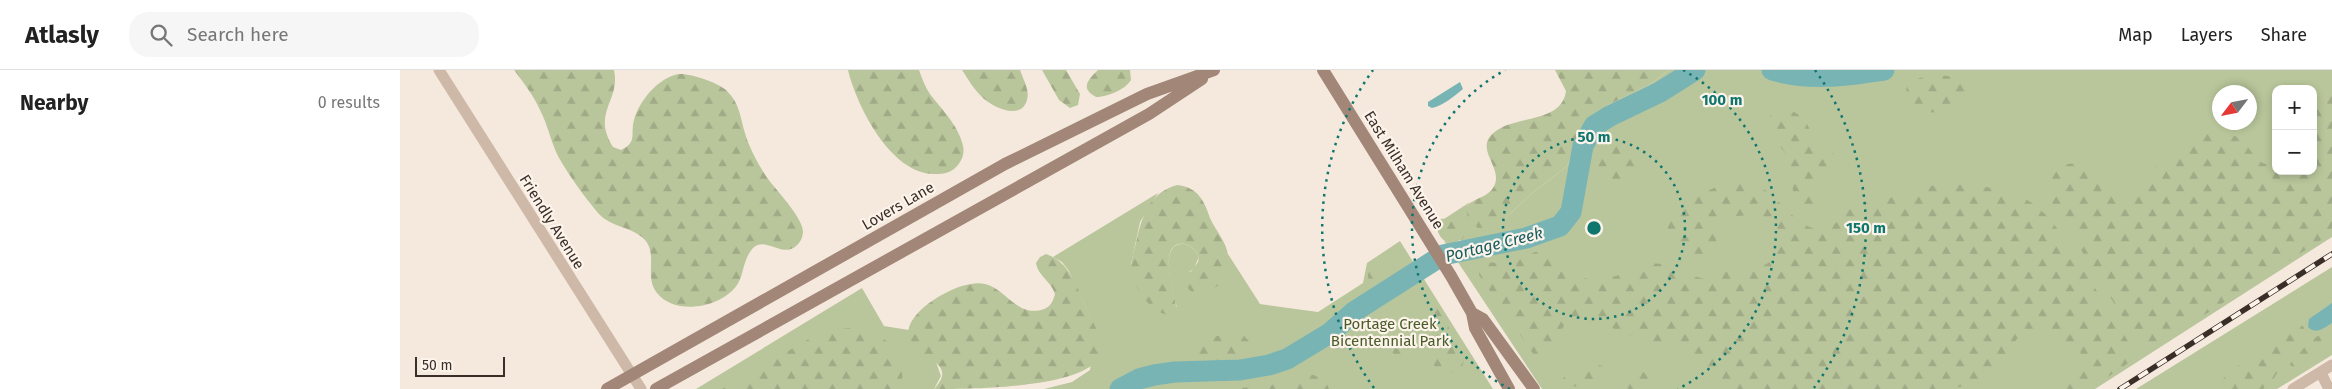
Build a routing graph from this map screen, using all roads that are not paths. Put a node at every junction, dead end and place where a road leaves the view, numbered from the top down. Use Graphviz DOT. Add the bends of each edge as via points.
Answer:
graph roads {
  1 [pos="439,70"];
  2 [pos="1214,70"];
  3 [pos="1323,70"];
  4 [pos="1472,313"];
  5 [pos="2332,365"];
  6 [pos="2320,373"];
  7 [pos="632,375"];
  8 [pos="607,389"];
  9 [pos="641,389"];
  10 [pos="656,389"];
  11 [pos="1509,389"];
  12 [pos="1534,389"];
  13 [pos="2293,389"];
  14 [pos="2329,389"];
  1 -- 7 [label="street, Friendly Avenue"];
  2 -- 7 [label="street, Lovers Lane" via="1147,94 1005,164"];
  2 -- 10 [label="street, Lovers Lane" via="1149,114"];
  3 -- 4 [label="street, East Milham Avenue"];
  4 -- 11 [label="street, East Milham Avenue" via="1475,328"];
  4 -- 12 [label="street, East Milham Avenue" via="1483,319"];
  5 -- 6 [label="street"];
  6 -- 13 [label="street"];
  6 -- 14 [label="street"];
  7 -- 8 [label="street, Lovers Lane"];
  7 -- 9 [label="street, Friendly Avenue"];
}
